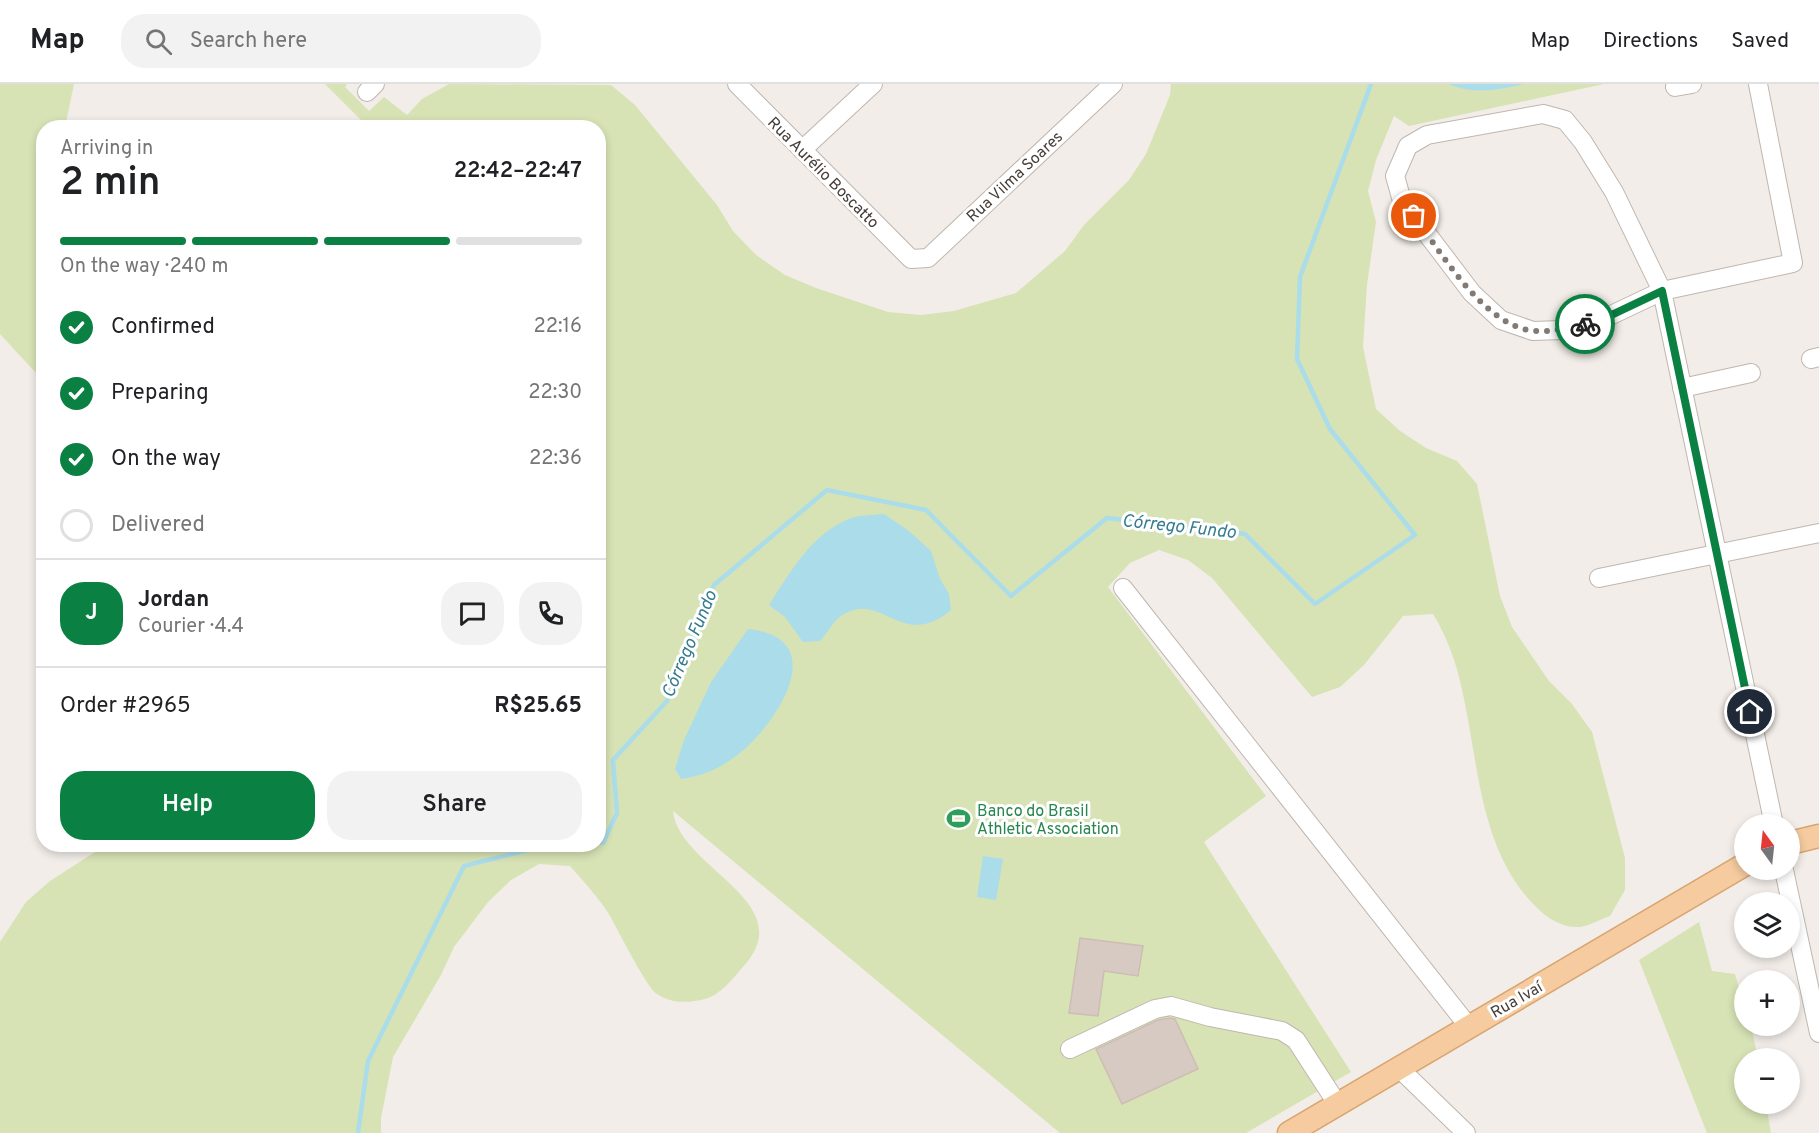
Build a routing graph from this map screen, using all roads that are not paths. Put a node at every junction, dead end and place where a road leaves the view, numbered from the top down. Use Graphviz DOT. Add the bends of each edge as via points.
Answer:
graph roads {
  1 [pos="737,84"];
  2 [pos="873,84"];
  3 [pos="1113,84"];
  4 [pos="1758,84"];
  5 [pos="801,150"];
  6 [pos="911,259"];
  7 [pos="1662,291"];
  8 [pos="1751,373"];
  9 [pos="1682,388"];
  10 [pos="1819,533"];
  11 [pos="1716,555"];
  12 [pos="1599,578"];
  13 [pos="1123,588"];
  14 [pos="1772,814"];
  15 [pos="1819,836"];
  16 [pos="1800,841"];
  17 [pos="1734,871"];
  18 [pos="1786,880"];
  19 [pos="1469,1027"];
  20 [pos="1819,1033"];
  21 [pos="1070,1049"];
  22 [pos="1400,1069"];
  23 [pos="1338,1105"];
  24 [pos="1289,1133"];
  25 [pos="1466,1133"];
  1 -- 5 [label="street, Rua Aurélio Boscatto"];
  2 -- 5 [label="street"];
  3 -- 6 [label="street, Rua Vilma Soares" via="928,258"];
  4 -- 7 [label="street" via="1793,263"];
  5 -- 6 [label="street, Rua Aurélio Boscatto"];
  7 -- 7 [label="street" via="1603,319 1562,330 1533,331 1501,320 1472,293 1402,201 1395,176 1408,146 1427,135 1497,121 1543,114 1565,120 1614,192"];
  7 -- 9 [label="street"];
  8 -- 9 [label="street"];
  9 -- 11 [label="street"];
  10 -- 11 [label="street"];
  11 -- 12 [label="street"];
  11 -- 14 [label="street"];
  13 -- 19 [label="street"];
  15 -- 16 [label="main road"];
  17 -- 19 [label="main road, Rua Ivaí"];
  18 -- 20 [label="street"];
  19 -- 22 [label="main road, Rua Ivaí"];
  21 -- 23 [label="street" via="1155,1009 1171,1006 1282,1031 1296,1040"];
  22 -- 23 [label="main road, Rua Ivaí"];
  22 -- 25 [label="street"];
  23 -- 24 [label="main road, Rua Ivaí"];
}
